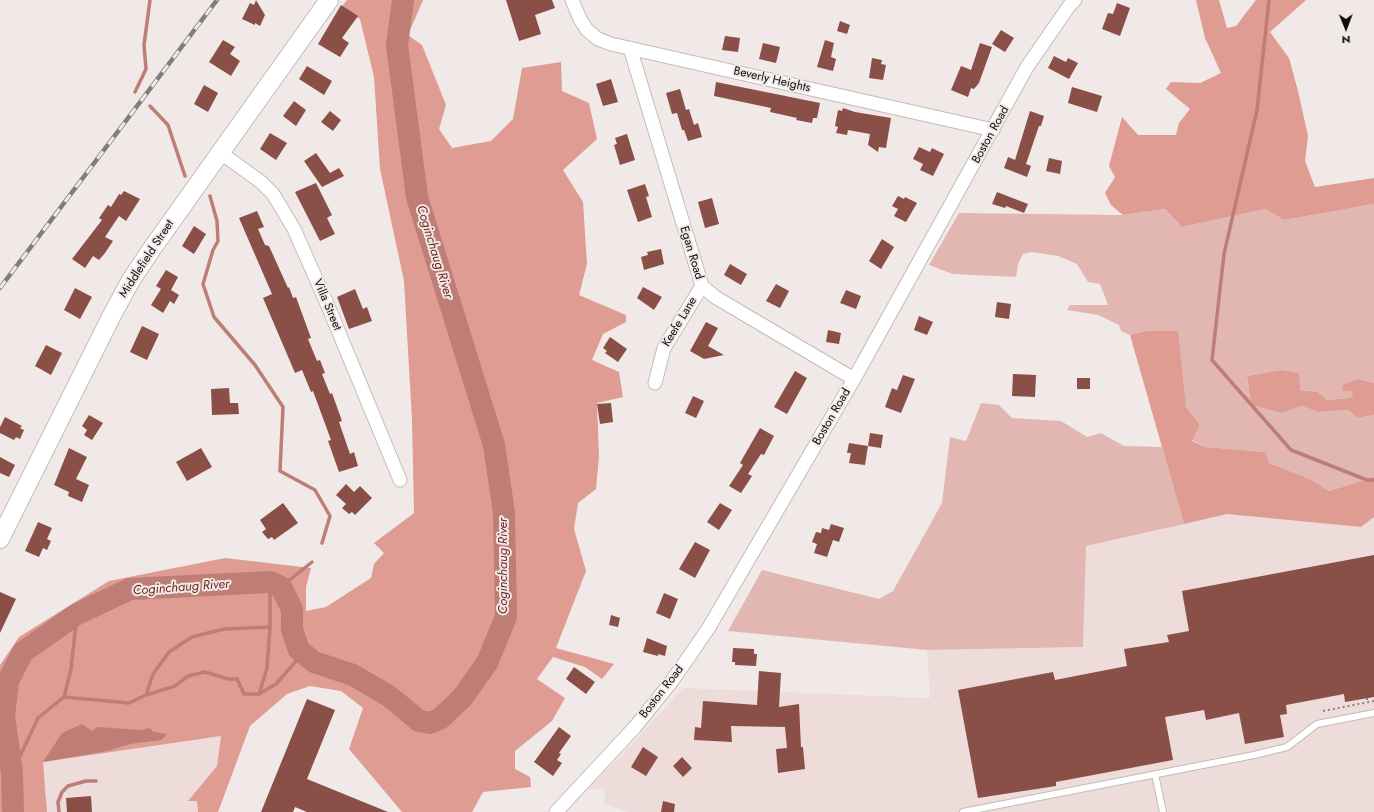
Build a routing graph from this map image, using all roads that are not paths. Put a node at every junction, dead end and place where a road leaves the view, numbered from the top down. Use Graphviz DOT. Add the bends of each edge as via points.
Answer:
graph roads {
  1 [pos="329,0"];
  2 [pos="572,0"];
  3 [pos="1075,0"];
  4 [pos="630,48"];
  5 [pos="993,130"];
  6 [pos="221,153"];
  7 [pos="702,286"];
  8 [pos="854,379"];
  9 [pos="655,383"];
  10 [pos="400,480"];
  11 [pos="0,539"];
  12 [pos="1374,713"];
  13 [pos="1155,774"];
  14 [pos="556,812"];
  15 [pos="963,812"];
  16 [pos="1163,812"];
  1 -- 6 [label="main road, Middlefield Street"];
  2 -- 4 [label="street, Beverly Heights" via="587,30 598,39"];
  3 -- 5 [label="street, Boston Road" via="1027,67"];
  4 -- 5 [label="street, Beverly Heights"];
  4 -- 7 [label="street, Egan Road"];
  5 -- 8 [label="street, Boston Road"];
  6 -- 10 [label="street, Villa Street" via="261,182 273,194 288,218 328,306"];
  6 -- 11 [label="main road, Middlefield Street" via="131,280"];
  7 -- 8 [label="street, Egan Road" via="715,297"];
  7 -- 9 [label="street, Keefe Lane" via="664,348"];
  8 -- 14 [label="street, Boston Road" via="708,628 677,675 635,727"];
  12 -- 13 [label="lane" via="1317,724 1287,746"];
  13 -- 15 [label="lane"];
  13 -- 16 [label="lane"];
}
